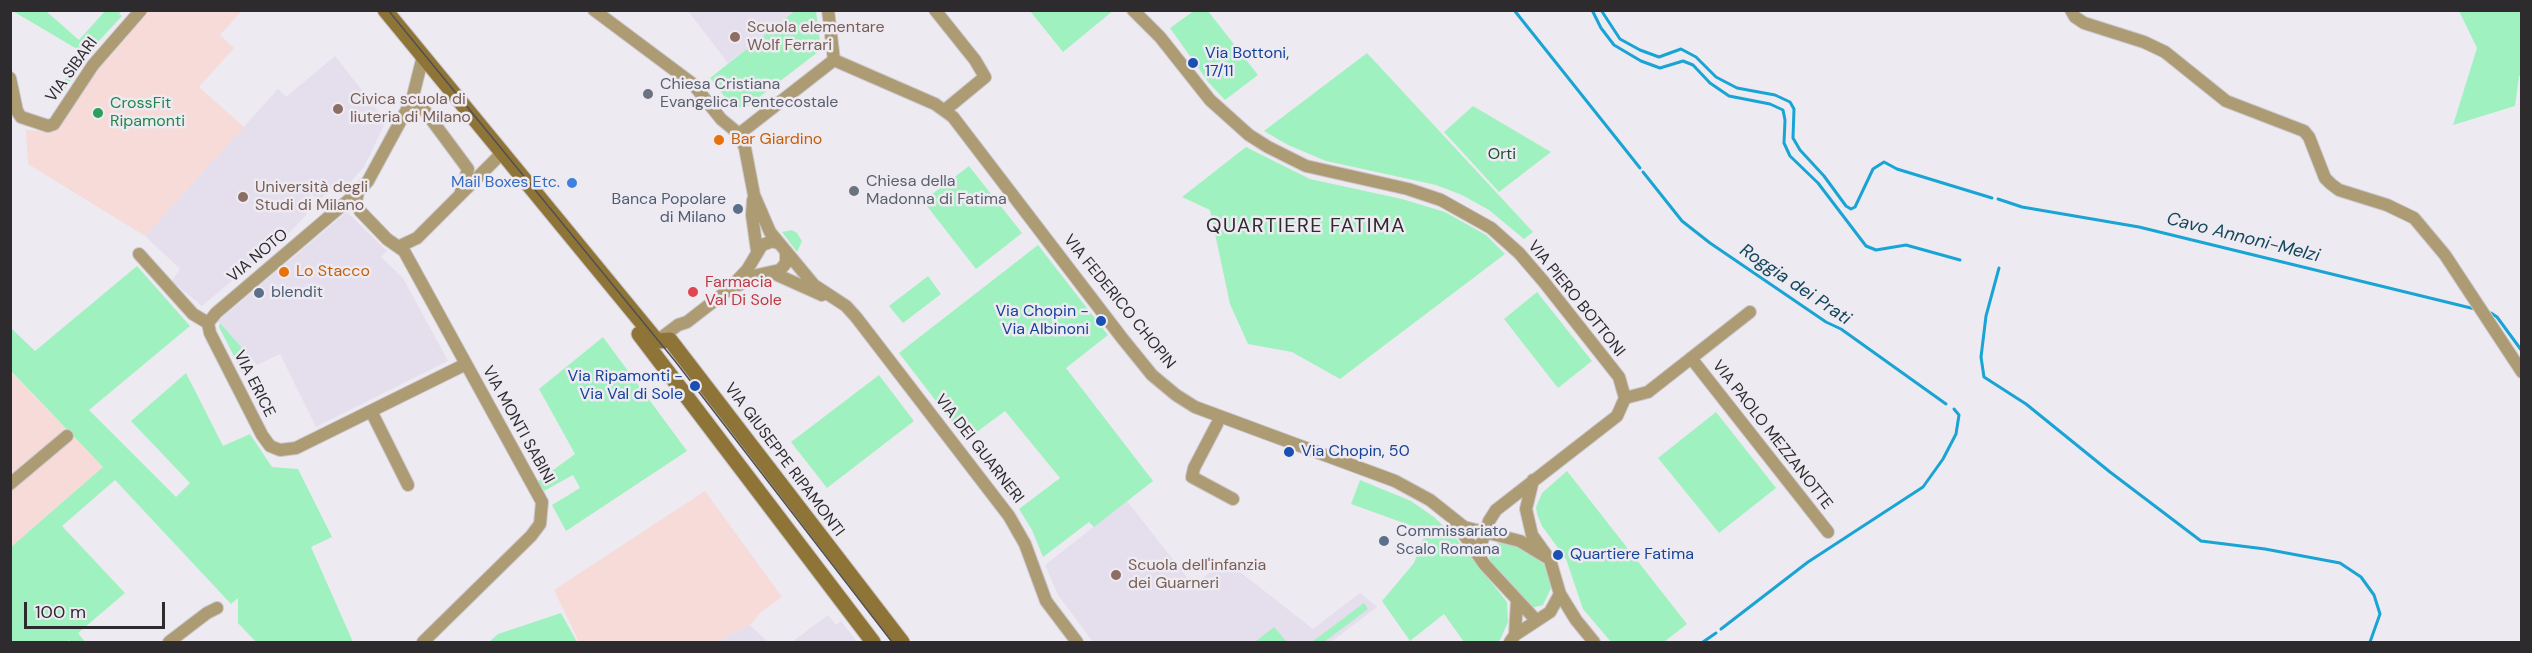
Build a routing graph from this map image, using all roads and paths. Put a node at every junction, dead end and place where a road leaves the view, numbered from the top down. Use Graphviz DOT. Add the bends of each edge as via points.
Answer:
graph roads {
  1 [pos="141,10"];
  2 [pos="385,10"];
  3 [pos="594,10"];
  4 [pos="828,10"];
  5 [pos="935,10"];
  6 [pos="1134,10"];
  7 [pos="2071,10"];
  8 [pos="421,55"];
  9 [pos="834,60"];
  10 [pos="10,78"];
  11 [pos="412,100"];
  12 [pos="945,110"];
  13 [pos="739,134"];
  14 [pos="502,152"];
  15 [pos="358,192"];
  16 [pos="461,193"];
  17 [pos="754,195"];
  18 [pos="400,246"];
  19 [pos="783,248"];
  20 [pos="139,254"];
  21 [pos="756,254"];
  22 [pos="771,273"];
  23 [pos="727,291"];
  24 [pos="826,295"];
  25 [pos="1750,312"];
  26 [pos="208,323"];
  27 [pos="656,344"];
  28 [pos="1691,358"];
  29 [pos="466,364"];
  30 [pos="2522,372"];
  31 [pos="1625,398"];
  32 [pos="371,411"];
  33 [pos="1217,424"];
  34 [pos="67,436"];
  35 [pos="1533,480"];
  36 [pos="10,484"];
  37 [pos="408,485"];
  38 [pos="1233,499"];
  39 [pos="1455,521"];
  40 [pos="1828,532"];
  41 [pos="1485,540"];
  42 [pos="1548,558"];
  43 [pos="1560,594"];
  44 [pos="1516,600"];
  45 [pos="218,608"];
  46 [pos="1550,612"];
  47 [pos="1536,620"];
  48 [pos="1576,620"];
  49 [pos="1513,639"];
  50 [pos="169,642"];
  51 [pos="423,642"];
  52 [pos="873,642"];
  53 [pos="902,642"];
  54 [pos="1077,642"];
  55 [pos="1594,642"];
  1 -- 10 [label="street, VIA SIBARI" via="93,65 54,124 48,126 21,117"];
  2 -- 8 [label="street, VIA GIUSEPPE RIPAMONTI"];
  3 -- 13 [label="street" via="693,84 721,120"];
  4 -- 9 [label="street"];
  5 -- 12 [label="street" via="985,77"];
  6 -- 31 [label="street, VIA PIERO BOTTONI" via="1210,100 1270,148 1306,166 1441,200 1491,228 1544,282 1619,377"];
  7 -- 30 [label="street" via="2084,23 2165,52 2226,101 2304,131 2331,184 2414,218 2445,255"];
  8 -- 11 [label="street, VIA NOTO"];
  8 -- 14 [label="street, VIA GIUSEPPE RIPAMONTI"];
  9 -- 12 [label="street, VIA FEDERICO CHOPIN"];
  9 -- 13 [label="street"];
  11 -- 15 [label="street, VIA NOTO" via="369,180"];
  11 -- 16 [label="street" via="422,107 468,169"];
  12 -- 39 [label="street, VIA FEDERICO CHOPIN" via="1145,367 1176,395 1195,407 1407,486"];
  13 -- 17 [label="street"];
  14 -- 16 [label="street"];
  14 -- 27 [label="street, VIA GIUSEPPE RIPAMONTI" via="632,311 630,322"];
  15 -- 18 [label="street" via="360,212 387,239"];
  15 -- 26 [label="street, VIA NOTO" via="216,312"];
  16 -- 18 [label="street" via="417,238"];
  17 -- 19 [label="street, VIA DEI GUARNERI" via="765,222"];
  17 -- 21 [label="street"];
  18 -- 29 [label="street, VIA MONTI SABINI"];
  19 -- 21 [label="street" via="773,241 765,242"];
  19 -- 22 [label="street" via="785,266"];
  19 -- 24 [label="street, VIA DEI GUARNERI"];
  20 -- 26 [label="street" via="193,314"];
  21 -- 22 [label="street" via="759,267"];
  21 -- 23 [label="street"];
  22 -- 23 [label="street" via="753,277"];
  22 -- 24 [label="street, VIA DEI GUARNERI"];
  23 -- 27 [label="street"];
  24 -- 54 [label="street, VIA DEI GUARNERI" via="856,317 1009,516 1025,544 1046,601"];
  25 -- 28 [label="street"];
  26 -- 32 [label="street, VIA ERICE" via="262,435 273,448 296,448"];
  27 -- 52 [label="street, VIA GIUSEPPE RIPAMONTI"];
  27 -- 53 [label="street, VIA GIUSEPPE RIPAMONTI"];
  28 -- 31 [label="street" via="1648,392"];
  28 -- 40 [label="street, VIA PAOLO MEZZANOTTE"];
  29 -- 32 [label="street, VIA MONTI SABINI"];
  29 -- 51 [label="street, VIA MONTI SABINI" via="542,502 540,524"];
  31 -- 35 [label="street" via="1616,417"];
  32 -- 37 [label="street"];
  33 -- 38 [label="street" via="1192,476"];
  34 -- 36 [label="street"];
  35 -- 41 [label="street" via="1496,510"];
  35 -- 42 [label="street" via="1527,519 1532,536"];
  39 -- 41 [label="street, VIA FEDERICO CHOPIN"];
  39 -- 41 [label="street, VIA FEDERICO CHOPIN" via="1458,530"];
  41 -- 42 [label="street" via="1520,541"];
  41 -- 44 [label="street, VIA FEDERICO CHOPIN" via="1485,565"];
  42 -- 43 [label="street"];
  43 -- 46 [label="street"];
  43 -- 48 [label="street"];
  44 -- 47 [label="street, VIA FEDERICO CHOPIN"];
  44 -- 49 [label="street"];
  45 -- 50 [label="street"];
  46 -- 47 [label="street"];
  46 -- 48 [label="street"];
  47 -- 49 [label="street"];
  48 -- 55 [label="street"];
}
